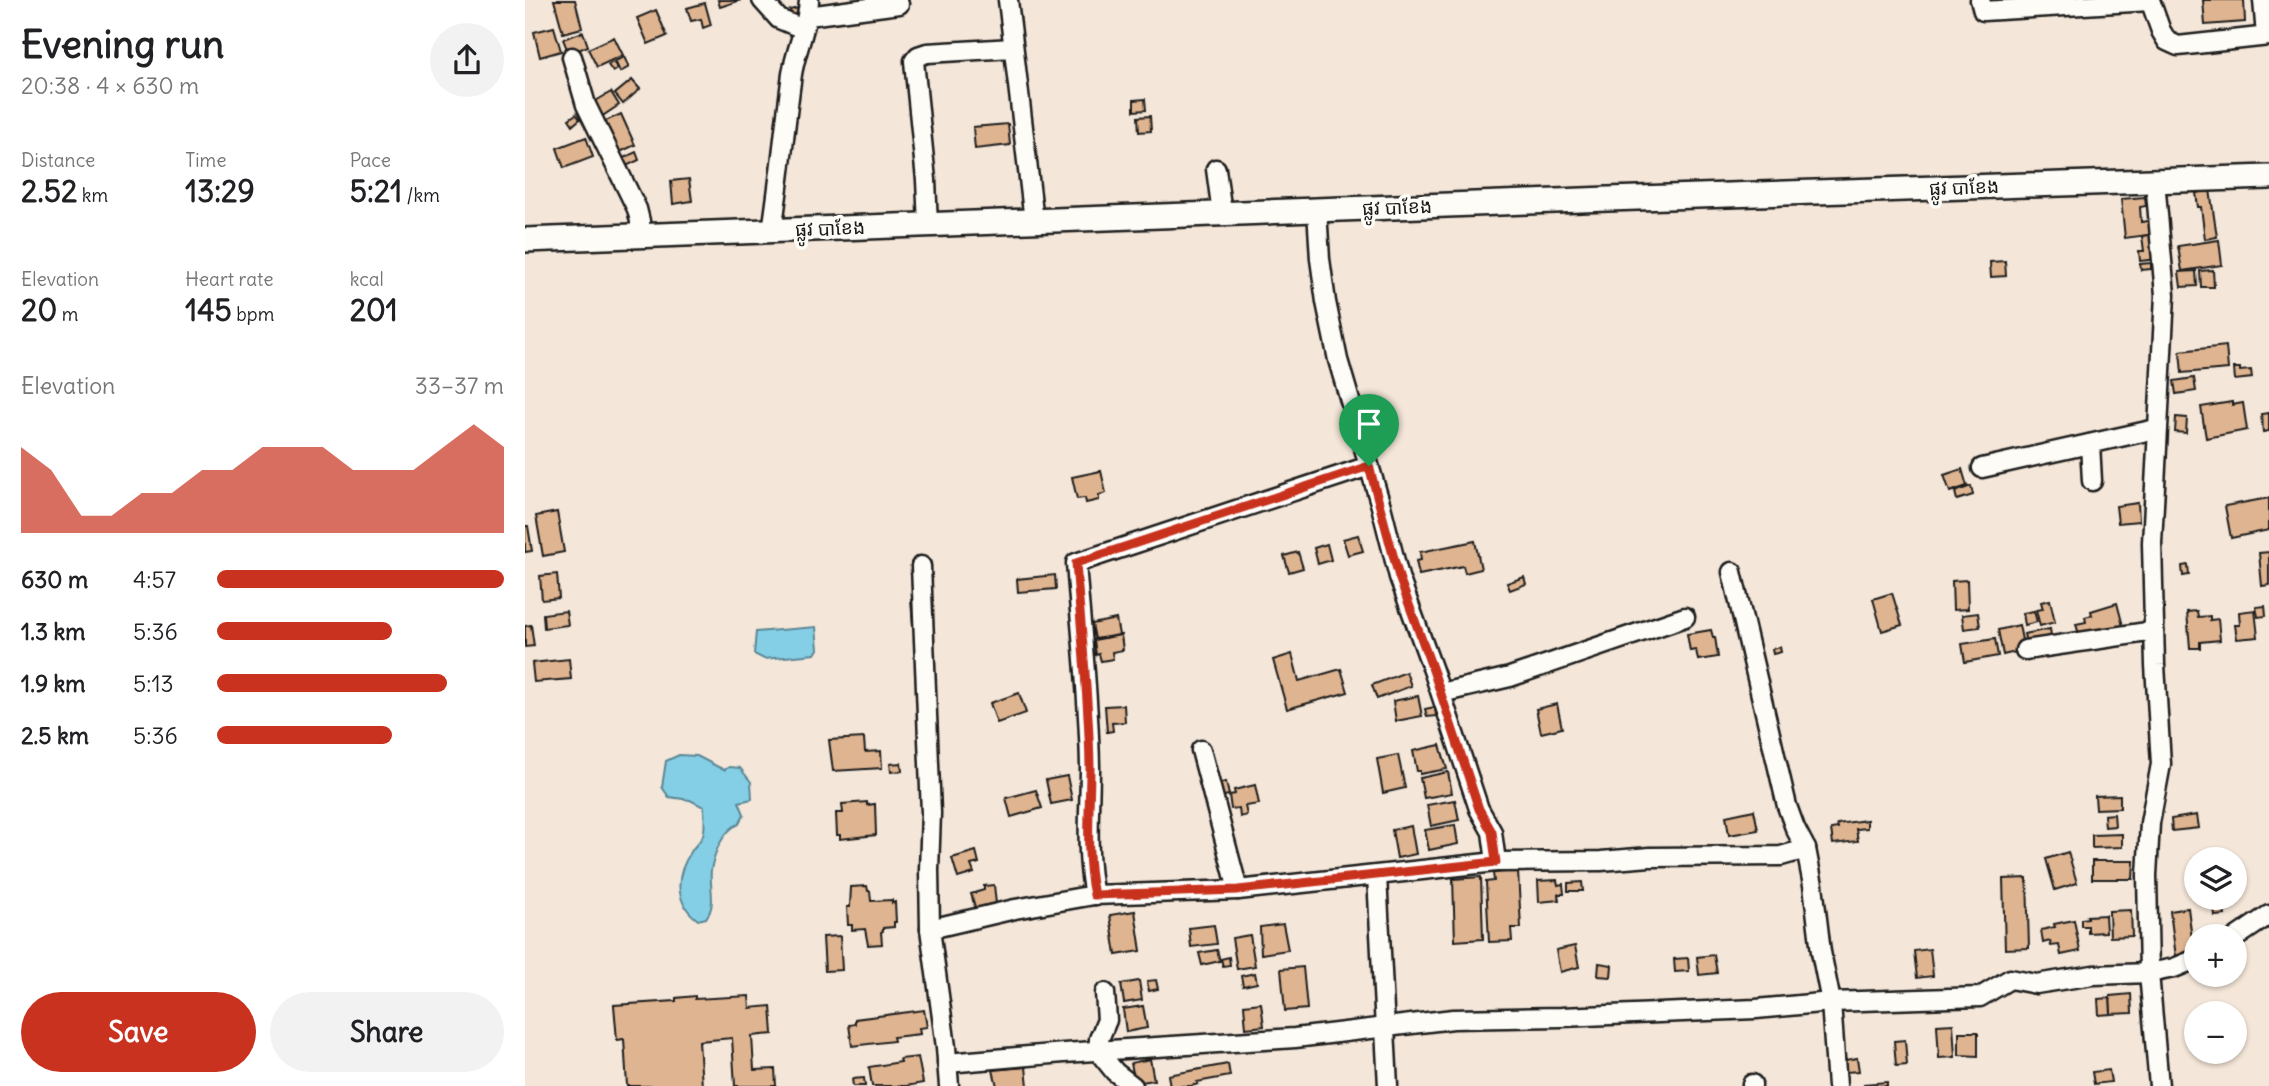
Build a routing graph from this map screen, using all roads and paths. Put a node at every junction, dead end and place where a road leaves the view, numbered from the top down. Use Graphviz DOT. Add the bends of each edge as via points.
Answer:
graph roads {
  1 [pos="762,0"];
  2 [pos="1008,0"];
  3 [pos="1980,0"];
  4 [pos="2263,0"];
  5 [pos="2150,1"];
  6 [pos="899,4"];
  7 [pos="807,15"];
  8 [pos="2268,36"];
  9 [pos="1013,48"];
  10 [pos="572,57"];
  11 [pos="1216,169"];
  12 [pos="2269,177"];
  13 [pos="2155,180"];
  14 [pos="1317,210"];
  15 [pos="1222,214"];
  16 [pos="1034,220"];
  17 [pos="928,225"];
  18 [pos="772,231"];
  19 [pos="640,236"];
  20 [pos="525,240"];
  21 [pos="2157,429"];
  22 [pos="2090,444"];
  23 [pos="1369,466"];
  24 [pos="1982,468"];
  25 [pos="2092,481"];
  26 [pos="921,566"];
  27 [pos="1732,572"];
  28 [pos="1685,617"];
  29 [pos="2154,631"];
  30 [pos="2025,650"];
  31 [pos="1441,693"];
  32 [pos="1202,750"];
  33 [pos="1806,849"];
  34 [pos="1496,862"];
  35 [pos="1377,876"];
  36 [pos="1238,890"];
  37 [pos="1094,895"];
  38 [pos="2269,915"];
  39 [pos="930,929"];
  40 [pos="2247,930"];
  41 [pos="2184,964"];
  42 [pos="2150,973"];
  43 [pos="1105,993"];
  44 [pos="1831,1002"];
  45 [pos="1385,1027"];
  46 [pos="1098,1051"];
  47 [pos="947,1063"];
  48 [pos="949,1086"];
  49 [pos="1133,1086"];
  50 [pos="1388,1086"];
  51 [pos="1837,1086"];
  52 [pos="2159,1086"];
  1 -- 7 [label="street" via="779,19"];
  2 -- 9 [label="street"];
  3 -- 5 [label="street" via="1983,11"];
  4 -- 8 [label="street"];
  5 -- 8 [label="street" via="2167,41 2178,46"];
  6 -- 7 [label="street"];
  7 -- 18 [label="street" via="792,75"];
  9 -- 16 [label="street"];
  9 -- 17 [label="street" via="927,53 914,61"];
  10 -- 19 [label="street" via="586,106 638,209"];
  11 -- 15 [label="street"];
  12 -- 13 [label="street, ផ្លូវ បាខែង"];
  13 -- 14 [label="street, ផ្លូវ បាខែង"];
  13 -- 21 [label="street" via="2165,295"];
  14 -- 15 [label="street, ផ្លូវ បាខែង"];
  14 -- 23 [label="street" via="1330,330"];
  15 -- 16 [label="street, ផ្លូវ បាខែង"];
  16 -- 17 [label="street, ផ្លូវ បាខែង"];
  17 -- 18 [label="street, ផ្លូវ បាខែង"];
  18 -- 19 [label="street, ផ្លូវ បាខែង"];
  19 -- 20 [label="street, ផ្លូវ បាខែង"];
  21 -- 22 [label="street"];
  21 -- 29 [label="street"];
  22 -- 24 [label="street"];
  22 -- 25 [label="street"];
  23 -- 31 [label="street" via="1399,577"];
  23 -- 37 [label="street" via="1076,563 1090,768 1088,849"];
  26 -- 39 [label="street" via="931,813"];
  27 -- 33 [label="street" via="1787,806"];
  28 -- 31 [label="street" via="1510,677"];
  29 -- 30 [label="street"];
  29 -- 42 [label="street" via="2161,764 2150,823 2147,875"];
  31 -- 34 [label="street" via="1479,809 1492,832"];
  32 -- 36 [label="street"];
  33 -- 34 [label="street" via="1781,856"];
  33 -- 44 [label="street"];
  34 -- 35 [label="street"];
  35 -- 36 [label="street"];
  35 -- 45 [label="street"];
  36 -- 37 [label="street"];
  37 -- 39 [label="street"];
  38 -- 40 [label="street"];
  39 -- 47 [label="street"];
  41 -- 42 [label="street"];
  42 -- 44 [label="street" via="2036,984 2010,979 1980,997"];
  42 -- 52 [label="street"];
  43 -- 46 [label="street" via="1107,1020"];
  44 -- 45 [label="street"];
  44 -- 51 [label="street"];
  45 -- 46 [label="street"];
  45 -- 50 [label="street"];
  46 -- 47 [label="street"];
  46 -- 49 [label="street"];
  47 -- 48 [label="street"];
}
